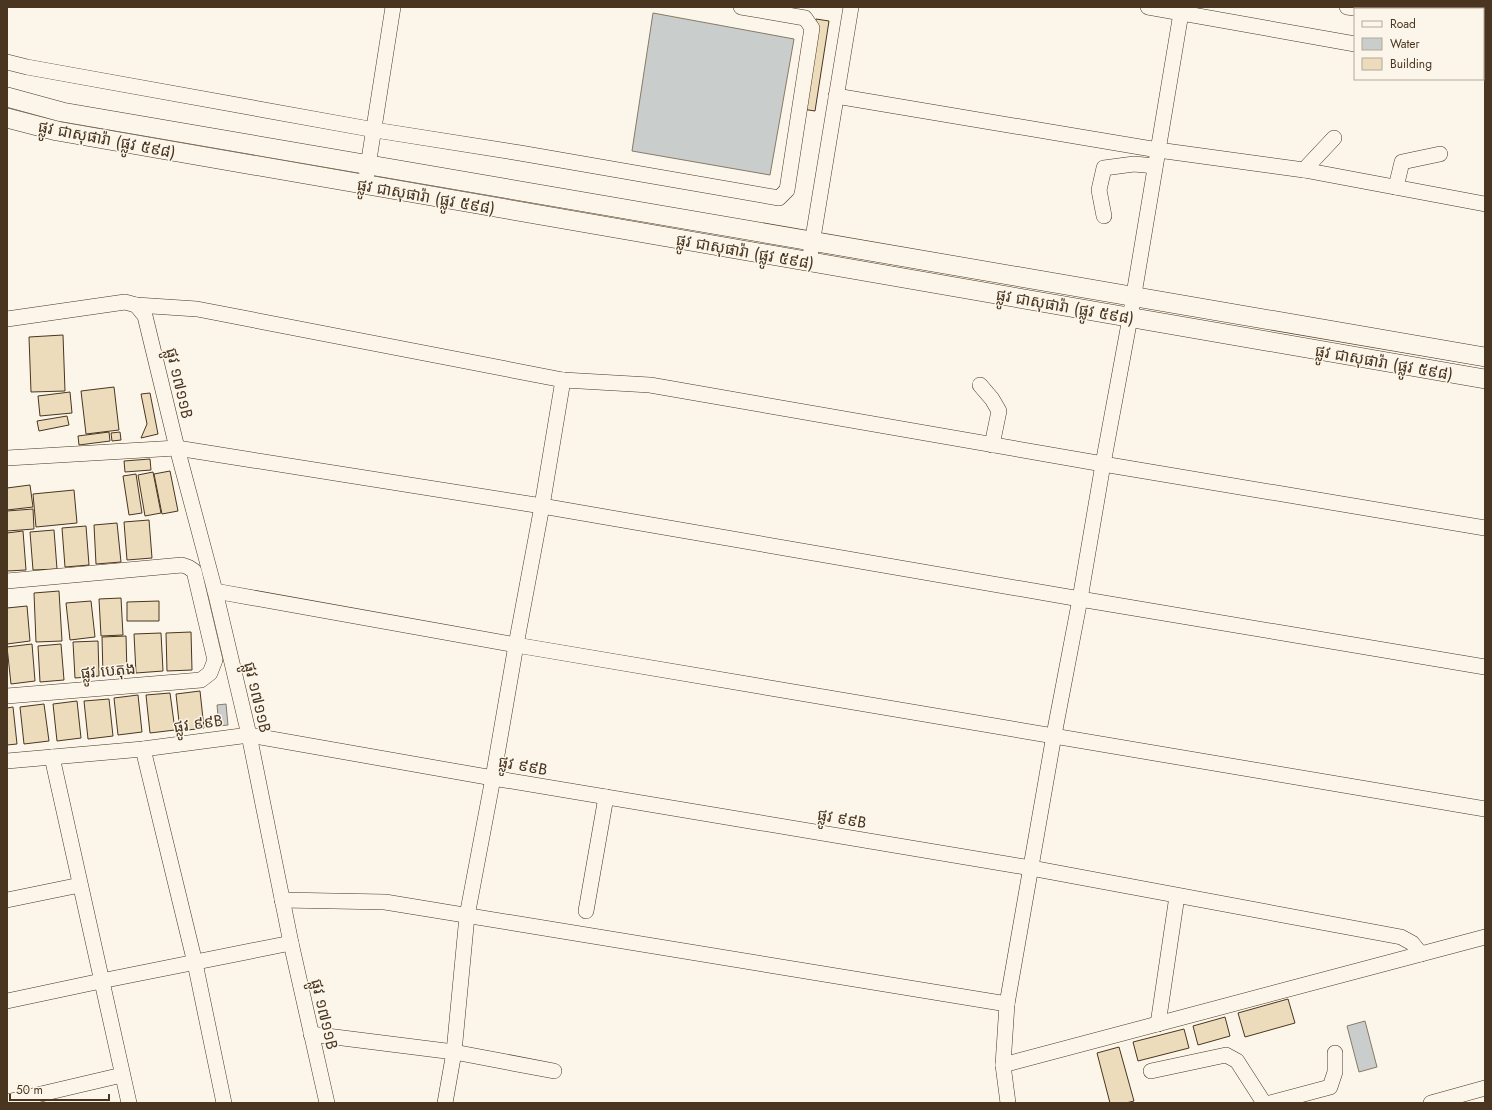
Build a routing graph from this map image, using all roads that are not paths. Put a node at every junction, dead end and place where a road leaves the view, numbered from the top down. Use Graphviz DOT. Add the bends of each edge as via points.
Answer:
graph roads {
  1 [pos="393,7"];
  2 [pos="741,7"];
  3 [pos="851,7"];
  4 [pos="1148,7"];
  5 [pos="1181,10"];
  6 [pos="1354,44"];
  7 [pos="7,62"];
  8 [pos="836,96"];
  9 [pos="7,97"];
  10 [pos="7,118"];
  11 [pos="375,130"];
  12 [pos="1334,138"];
  13 [pos="1158,150"];
  14 [pos="1440,154"];
  15 [pos="369,165"];
  16 [pos="1155,166"];
  17 [pos="1304,170"];
  18 [pos="365,185"];
  19 [pos="1396,187"];
  20 [pos="1485,204"];
  21 [pos="1104,216"];
  22 [pos="812,241"];
  23 [pos="808,262"];
  24 [pos="1134,296"];
  25 [pos="136,306"];
  26 [pos="1130,318"];
  27 [pos="7,319"];
  28 [pos="1485,357"];
  29 [pos="1485,379"];
  30 [pos="563,380"];
  31 [pos="980,385"];
  32 [pos="992,444"];
  33 [pos="177,448"];
  34 [pos="7,458"];
  35 [pos="1103,464"];
  36 [pos="542,506"];
  37 [pos="1485,528"];
  38 [pos="7,581"];
  39 [pos="215,591"];
  40 [pos="1080,599"];
  41 [pos="516,645"];
  42 [pos="1485,667"];
  43 [pos="7,696"];
  44 [pos="249,734"];
  45 [pos="1054,735"];
  46 [pos="143,749"];
  47 [pos="52,757"];
  48 [pos="7,761"];
  49 [pos="493,778"];
  50 [pos="606,797"];
  51 [pos="1485,809"];
  52 [pos="1032,868"];
  53 [pos="80,885"];
  54 [pos="1177,896"];
  55 [pos="7,900"];
  56 [pos="282,900"];
  57 [pos="586,911"];
  58 [pos="467,916"];
  59 [pos="1485,937"];
  60 [pos="290,943"];
  61 [pos="1420,954"];
  62 [pos="195,963"];
  63 [pos="101,981"];
  64 [pos="7,1001"];
  65 [pos="1007,1004"];
  66 [pos="1158,1024"];
  67 [pos="311,1034"];
  68 [pos="454,1052"];
  69 [pos="1335,1054"];
  70 [pos="1003,1065"];
  71 [pos="554,1071"];
  72 [pos="1151,1071"];
  73 [pos="122,1075"];
  74 [pos="1485,1088"];
  75 [pos="7,1102"];
  76 [pos="129,1103"];
  77 [pos="224,1103"];
  78 [pos="327,1103"];
  79 [pos="445,1103"];
  80 [pos="1008,1103"];
  81 [pos="1264,1103"];
  82 [pos="1270,1103"];
  83 [pos="1431,1103"];
  1 -- 11 [label="street"];
  2 -- 11 [label="street" via="804,18 812,28 787,190 779,198"];
  3 -- 8 [label="street"];
  4 -- 5 [label="street"];
  5 -- 6 [label="street"];
  5 -- 13 [label="street"];
  7 -- 11 [label="street"];
  8 -- 13 [label="street"];
  8 -- 22 [label="street"];
  9 -- 15 [label="main road, ផ្លូវ ជាសុផារ៉ា (ផ្លូវ ៥៩៨)" via="62,112"];
  10 -- 18 [label="main road, ផ្លូវ ជាសុផារ៉ា (ផ្លូវ ៥៩៨)" via="57,131"];
  11 -- 15 [label="street"];
  12 -- 17 [label="street"];
  13 -- 16 [label="street"];
  13 -- 17 [label="street"];
  14 -- 19 [label="street" via="1402,162"];
  15 -- 18 [label="street"];
  15 -- 22 [label="main road, ផ្លូវ ជាសុផារ៉ា (ផ្លូវ ៥៩៨)"];
  16 -- 21 [label="street" via="1134,164 1104,168 1099,190"];
  16 -- 24 [label="street"];
  17 -- 19 [label="street"];
  18 -- 23 [label="main road, ផ្លូវ ជាសុផារ៉ា (ផ្លូវ ៥៩៨)"];
  19 -- 20 [label="street"];
  22 -- 23 [label="street"];
  22 -- 24 [label="main road, ផ្លូវ ជាសុផារ៉ា (ផ្លូវ ៥៩៨)"];
  23 -- 26 [label="main road, ផ្លូវ ជាសុផារ៉ា (ផ្លូវ ៥៩៨)"];
  24 -- 26 [label="street"];
  24 -- 28 [label="main road, ផ្លូវ ជាសុផារ៉ា (ផ្លូវ ៥៩៨)"];
  25 -- 27 [label="street" via="125,302"];
  25 -- 30 [label="street" via="197,309"];
  25 -- 33 [label="street, ផ្លូវ ១៧១១B" via="145,316"];
  26 -- 29 [label="main road, ផ្លូវ ជាសុផារ៉ា (ផ្លូវ ៥៩៨)"];
  26 -- 35 [label="street"];
  30 -- 32 [label="street" via="650,385"];
  30 -- 36 [label="street"];
  31 -- 32 [label="street" via="998,411"];
  32 -- 35 [label="street"];
  33 -- 34 [label="street"];
  33 -- 36 [label="street"];
  33 -- 39 [label="street, ផ្លូវ ១៧១១B"];
  35 -- 37 [label="street"];
  35 -- 40 [label="street"];
  36 -- 40 [label="street"];
  36 -- 41 [label="street"];
  38 -- 43 [label="street, ផ្លូវ បេតុង" via="182,565 188,567 194,571 216,660 210,673 201,680"];
  39 -- 41 [label="street"];
  39 -- 44 [label="street, ផ្លូវ ១៧១១B"];
  40 -- 42 [label="street"];
  40 -- 45 [label="street"];
  41 -- 45 [label="street"];
  41 -- 49 [label="street"];
  44 -- 46 [label="street, ផ្លូវ ៩៩B"];
  44 -- 49 [label="street, ផ្លូវ ៩៩B"];
  44 -- 56 [label="street, ផ្លូវ ១៧១១B"];
  45 -- 51 [label="street"];
  45 -- 52 [label="street"];
  46 -- 47 [label="street, ផ្លូវ ៩៩B"];
  46 -- 62 [label="street"];
  47 -- 48 [label="street, ផ្លូវ ៩៩B"];
  47 -- 53 [label="street"];
  49 -- 50 [label="street, ផ្លូវ ៩៩B"];
  49 -- 58 [label="street"];
  50 -- 52 [label="street, ផ្លូវ ៩៩B"];
  50 -- 57 [label="street"];
  52 -- 54 [label="street, ផ្លូវ ៩៩B"];
  52 -- 65 [label="street"];
  53 -- 55 [label="street"];
  53 -- 63 [label="street"];
  54 -- 61 [label="street, ផ្លូវ ៩៩B" via="1401,938 1412,943"];
  54 -- 66 [label="street"];
  56 -- 58 [label="street" via="385,902"];
  56 -- 60 [label="street, ផ្លូវ ១៧១១B"];
  58 -- 65 [label="street"];
  58 -- 68 [label="street"];
  59 -- 61 [label="street"];
  60 -- 62 [label="street"];
  60 -- 67 [label="street, ផ្លូវ ១៧១១B"];
  61 -- 66 [label="street"];
  62 -- 63 [label="street"];
  62 -- 77 [label="street"];
  63 -- 64 [label="street"];
  63 -- 73 [label="street"];
  65 -- 70 [label="street"];
  66 -- 70 [label="street"];
  67 -- 68 [label="street"];
  67 -- 78 [label="street, ផ្លូវ ១៧១១B"];
  68 -- 71 [label="street"];
  68 -- 79 [label="street"];
  69 -- 82 [label="street" via="1335,1072 1330,1087"];
  70 -- 80 [label="street"];
  72 -- 81 [label="street" via="1226,1055 1237,1061"];
  73 -- 75 [label="street"];
  73 -- 76 [label="street"];
  74 -- 83 [label="street"];
}
